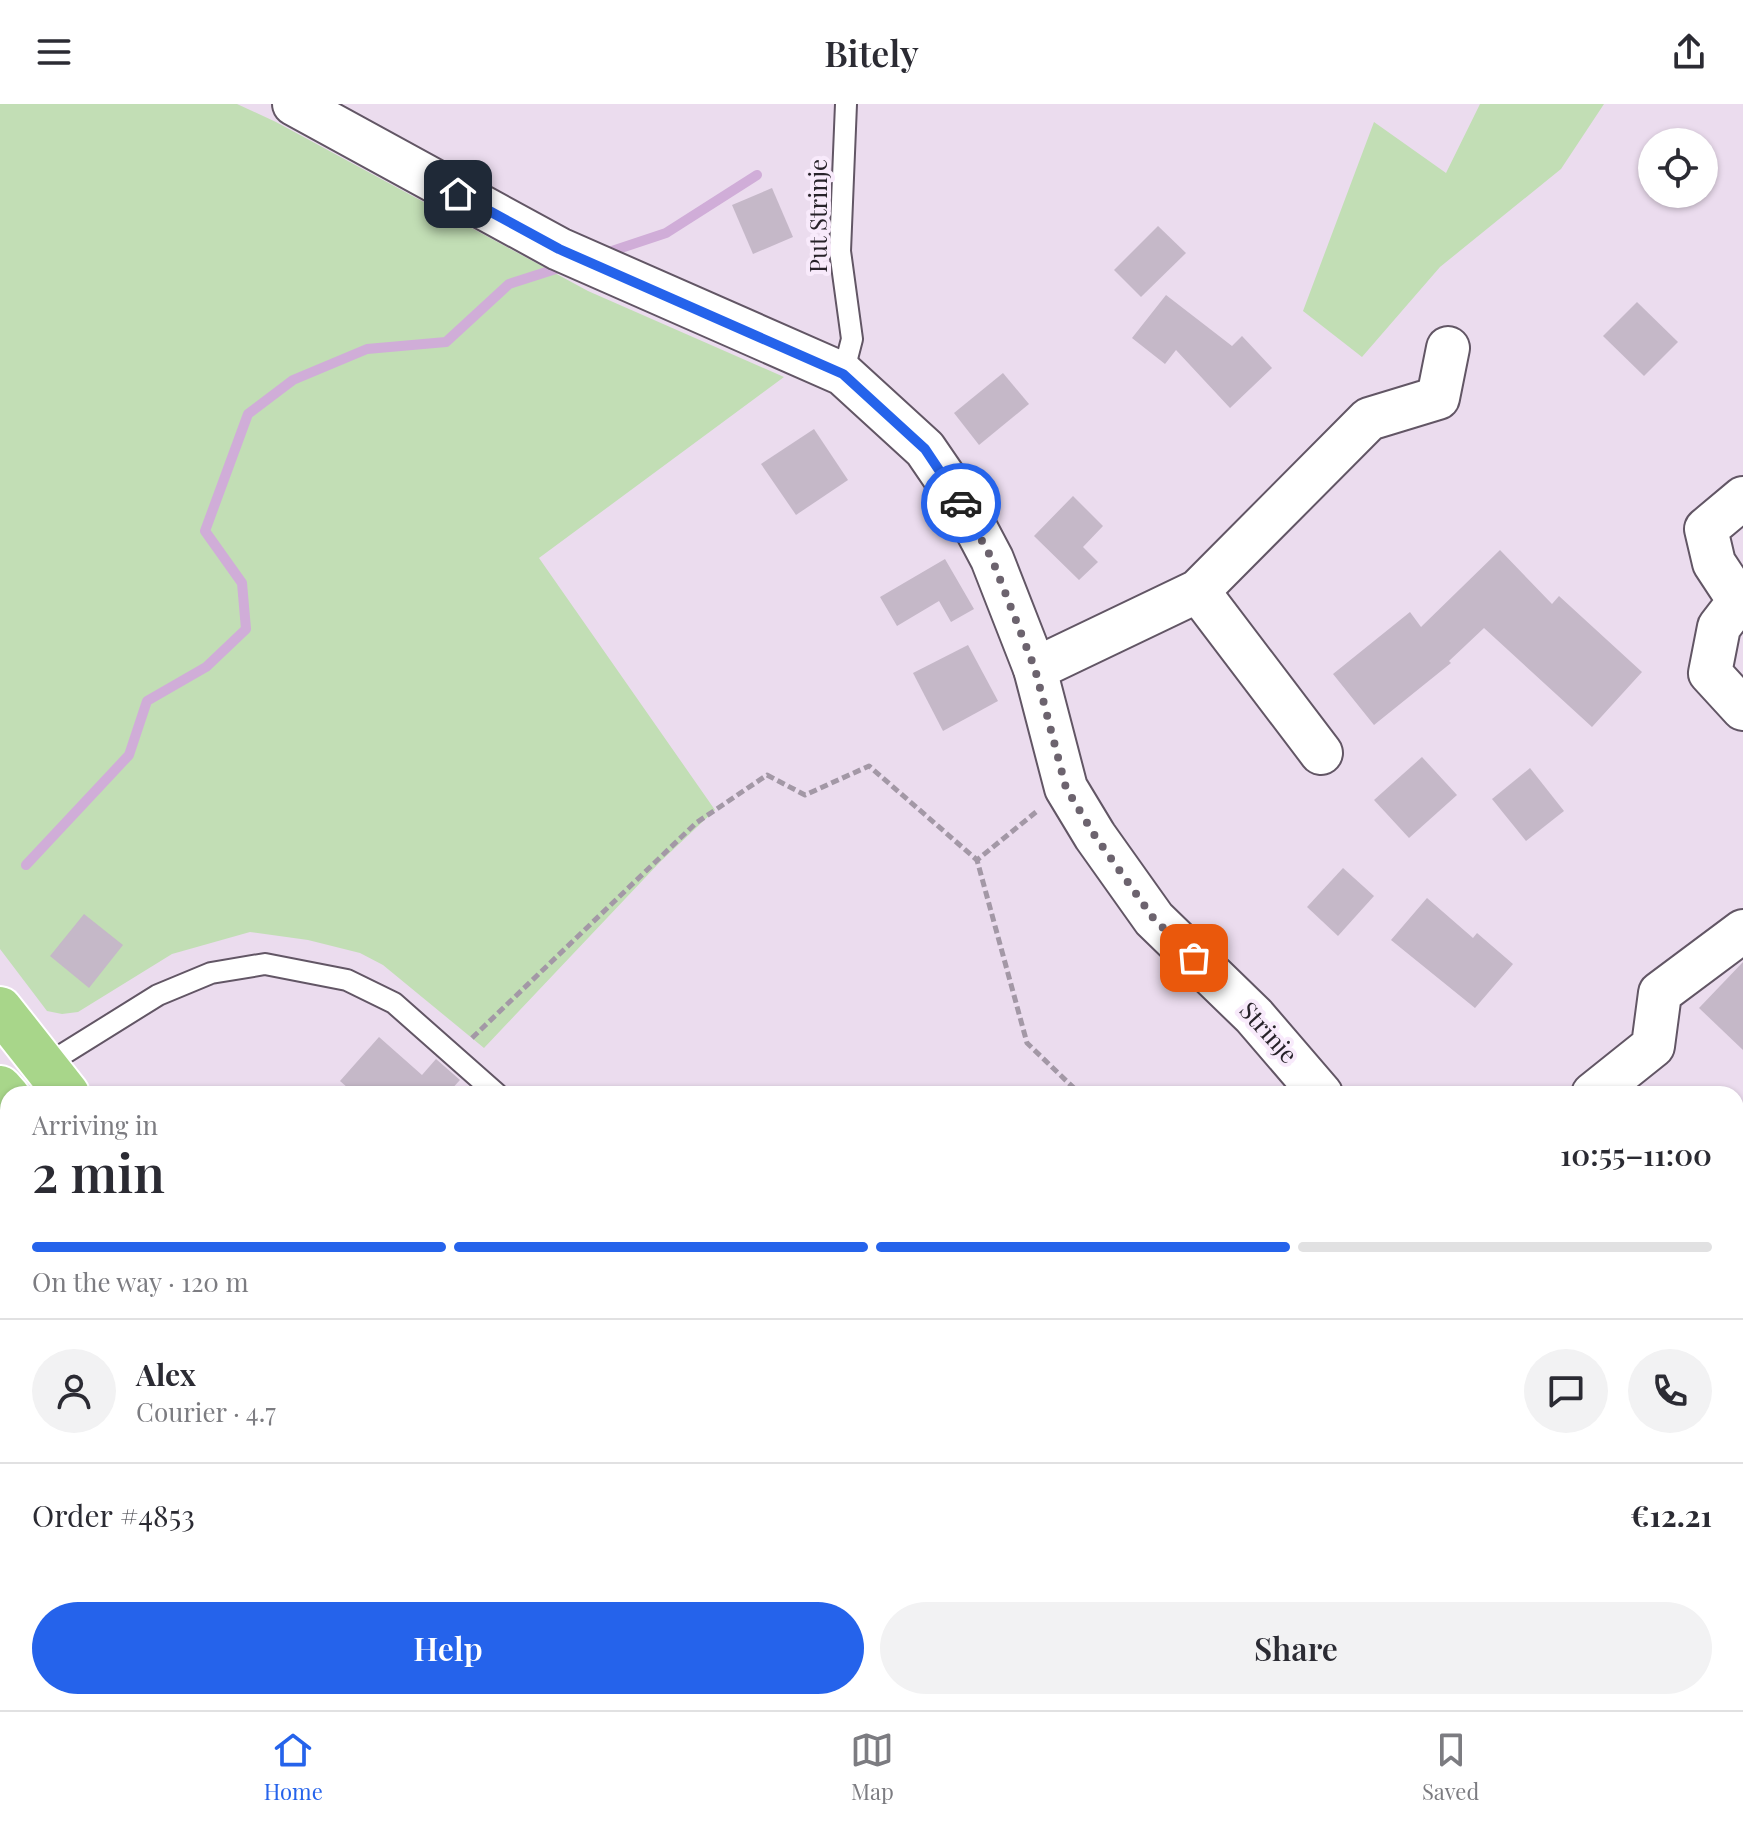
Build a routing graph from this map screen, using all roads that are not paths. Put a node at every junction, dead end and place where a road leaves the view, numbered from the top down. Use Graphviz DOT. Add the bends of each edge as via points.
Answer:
graph roads {
  1 [pos="294,104"];
  2 [pos="846,104"];
  3 [pos="1448,348"];
  4 [pos="843,374"];
  5 [pos="1743,498"];
  6 [pos="1198,591"];
  7 [pos="1035,669"];
  8 [pos="1743,709"];
  9 [pos="1321,753"];
  10 [pos="1743,931"];
  11 [pos="0,1009"];
  12 [pos="56,1080"];
  13 [pos="488,1086"];
  14 [pos="1314,1086"];
  15 [pos="1603,1086"];
  1 -- 4 [label="street, Strinje" via="559,249"];
  2 -- 4 [label="lane, Put Strinje" via="840,251 852,339"];
  3 -- 6 [label="street" via="1438,398 1369,419"];
  4 -- 7 [label="street, Strinje" via="925,449 964,506 992,559"];
  5 -- 8 [label="street" via="1706,529 1714,563 1739,601 1719,627 1710,673"];
  6 -- 7 [label="street"];
  6 -- 9 [label="street"];
  7 -- 14 [label="street, Strinje" via="1066,788 1095,836 1154,919 1254,1016"];
  10 -- 15 [label="street" via="1660,993 1653,1046"];
  11 -- 12 [label="main road"];
  12 -- 13 [label="lane" via="158,995 211,973 265,964 347,980 394,1003"];
}
